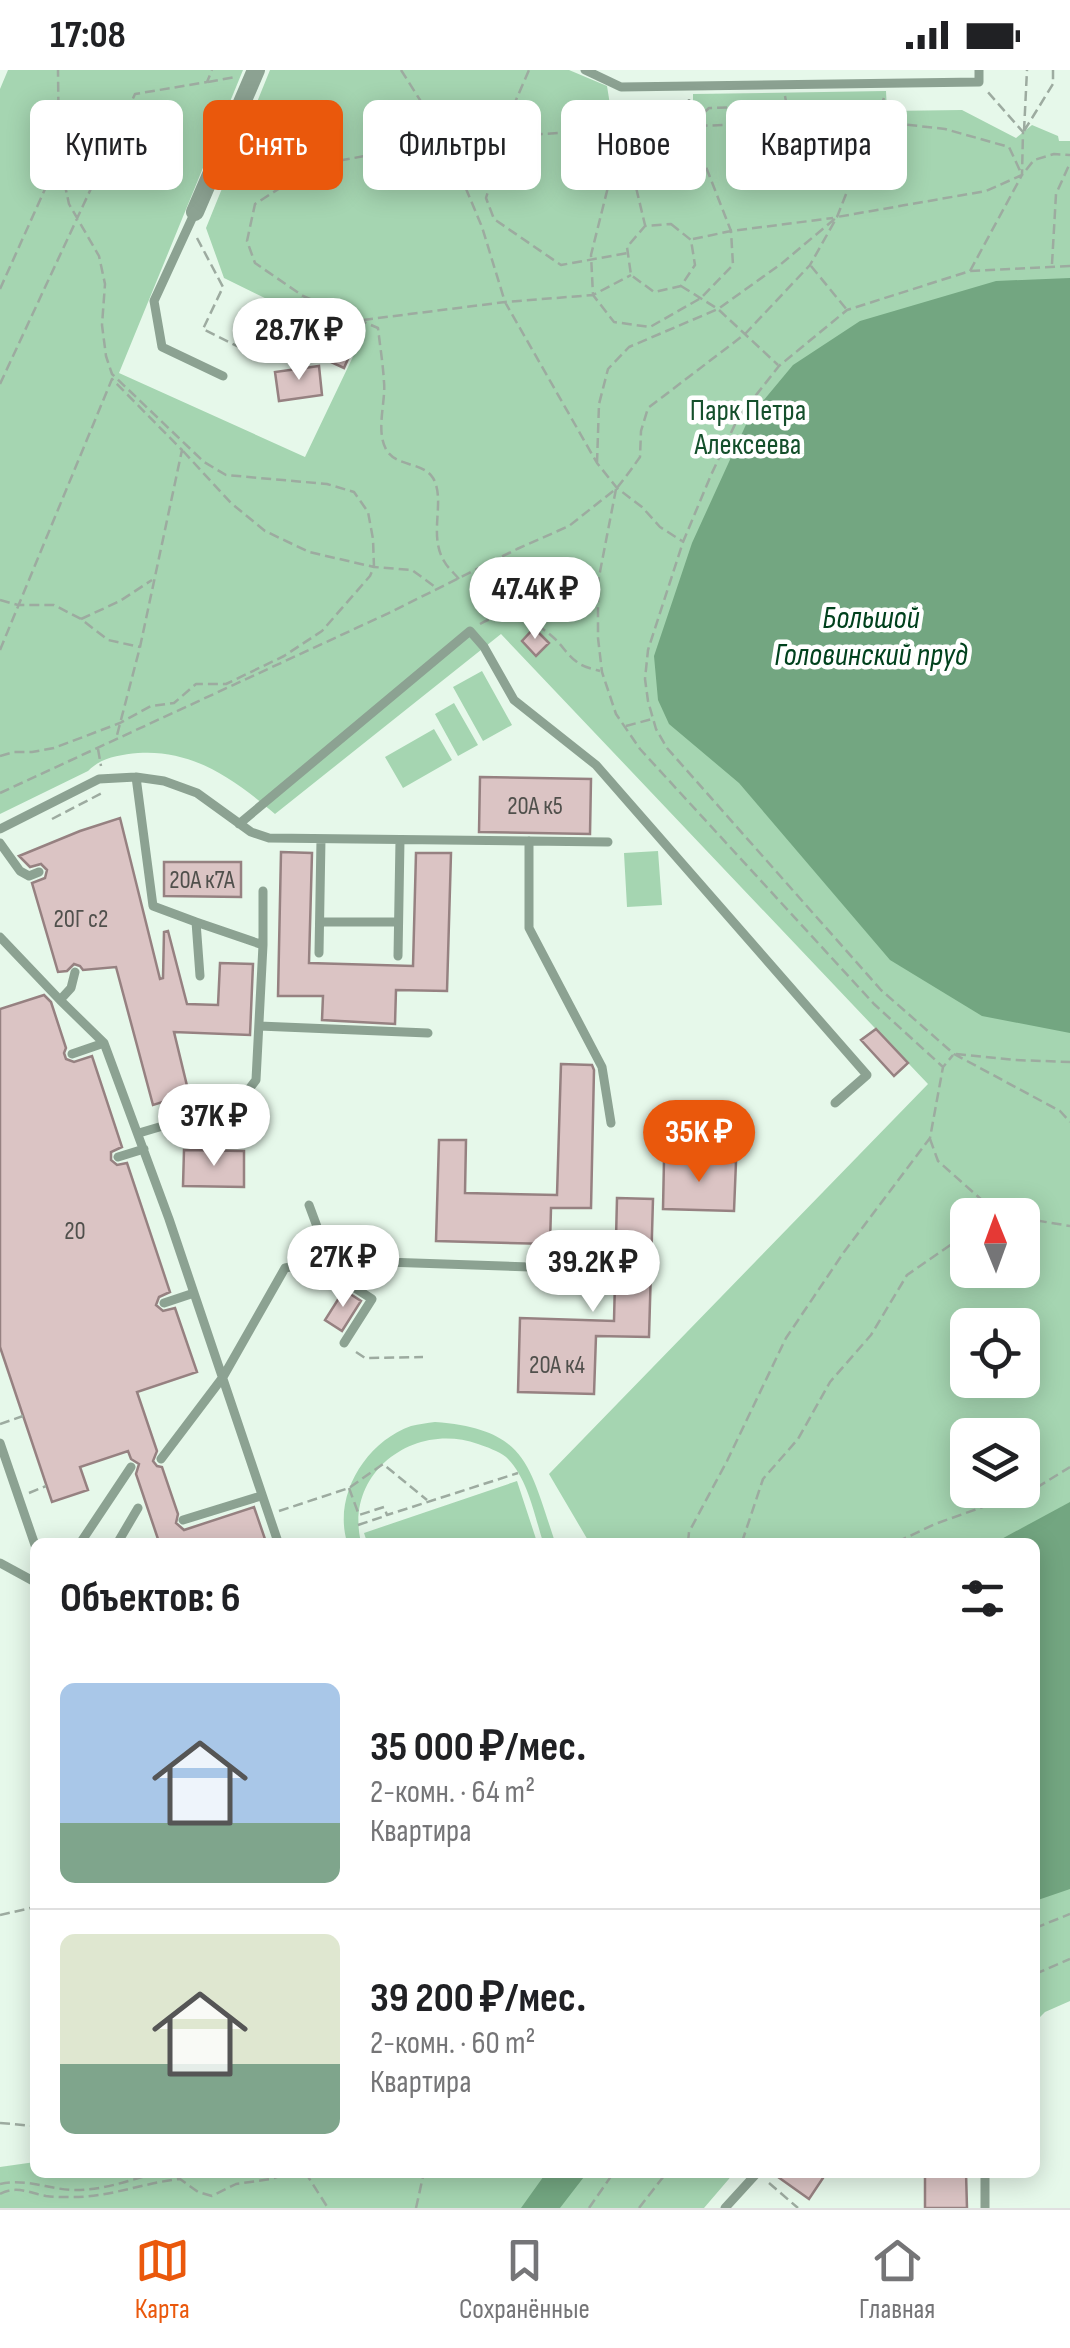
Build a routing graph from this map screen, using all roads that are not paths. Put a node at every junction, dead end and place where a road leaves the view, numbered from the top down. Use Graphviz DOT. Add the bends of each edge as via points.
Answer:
graph roads {
  1 [pos="585,70"];
  2 [pos="979,70"];
  3 [pos="255,72"];
  4 [pos="195,212"];
  5 [pos="224,376"];
  6 [pos="136,776"];
  7 [pos="238,824"];
  8 [pos="0,829"];
  9 [pos="321,838"];
  10 [pos="400,840"];
  11 [pos="529,841"];
  12 [pos="608,842"];
  13 [pos="0,843"];
  14 [pos="31,877"];
  15 [pos="263,892"];
  16 [pos="196,922"];
  17 [pos="320,922"];
  18 [pos="398,922"];
  19 [pos="0,937"];
  20 [pos="264,946"];
  21 [pos="319,953"];
  22 [pos="398,956"];
  23 [pos="76,972"];
  24 [pos="200,976"];
  25 [pos="60,1000"];
  26 [pos="260,1026"];
  27 [pos="428,1033"];
  28 [pos="104,1042"];
  29 [pos="72,1054"];
  30 [pos="243,1097"];
  31 [pos="835,1102"];
  32 [pos="228,1108"];
  33 [pos="611,1123"];
  34 [pos="138,1133"];
  35 [pos="144,1150"];
  36 [pos="118,1158"];
  37 [pos="309,1205"];
  38 [pos="328,1260"];
  39 [pos="588,1268"];
  40 [pos="194,1293"];
  41 [pos="164,1303"];
  42 [pos="344,1343"];
  43 [pos="222,1377"];
  44 [pos="0,1443"];
  45 [pos="161,1458"];
  46 [pos="131,1467"];
  47 [pos="261,1496"];
  48 [pos="138,1508"];
  49 [pos="182,1520"];
  50 [pos="33,1538"];
  51 [pos="85,1538"];
  52 [pos="120,1538"];
  53 [pos="277,1538"];
  54 [pos="0,1563"];
  55 [pos="30,1579"];
  56 [pos="752,2178"];
  57 [pos="985,2178"];
  58 [pos="725,2208"];
  59 [pos="985,2208"];
  1 -- 2 [label="lane" via="621,87 980,82"];
  3 -- 4 [label="street"];
  4 -- 5 [label="lane" via="154,300 162,347"];
  6 -- 7 [label="lane" via="197,794"];
  6 -- 8 [label="lane" via="99,779"];
  6 -- 16 [label="lane" via="152,906"];
  7 -- 9 [label="lane" via="269,838"];
  7 -- 31 [label="lane" via="470,630 514,700 596,765 867,1074"];
  9 -- 10 [label="lane"];
  9 -- 17 [label="lane"];
  10 -- 11 [label="lane"];
  10 -- 18 [label="lane"];
  11 -- 12 [label="lane"];
  11 -- 33 [label="lane" via="529,928 602,1067"];
  13 -- 14 [label="lane"];
  15 -- 20 [label="lane"];
  16 -- 20 [label="lane"];
  16 -- 24 [label="lane"];
  17 -- 18 [label="lane"];
  17 -- 21 [label="lane"];
  18 -- 22 [label="lane"];
  19 -- 25 [label="lane"];
  20 -- 26 [label="lane"];
  23 -- 25 [label="lane"];
  25 -- 28 [label="lane"];
  26 -- 27 [label="lane"];
  26 -- 30 [label="lane" via="256,1080"];
  28 -- 29 [label="lane"];
  28 -- 34 [label="lane"];
  32 -- 34 [label="lane"];
  34 -- 35 [label="lane"];
  35 -- 36 [label="lane"];
  35 -- 40 [label="lane"];
  37 -- 38 [label="lane"];
  38 -- 39 [label="lane"];
  38 -- 42 [label="lane" via="335,1275 372,1299"];
  38 -- 43 [label="lane" via="285,1268"];
  40 -- 41 [label="lane"];
  40 -- 43 [label="lane"];
  43 -- 45 [label="lane"];
  43 -- 47 [label="lane"];
  44 -- 50 [label="lane"];
  46 -- 51 [label="lane"];
  47 -- 49 [label="lane"];
  47 -- 53 [label="lane"];
  48 -- 52 [label="lane"];
  54 -- 55 [label="lane"];
  56 -- 58 [label="lane"];
  57 -- 59 [label="lane"];
}
